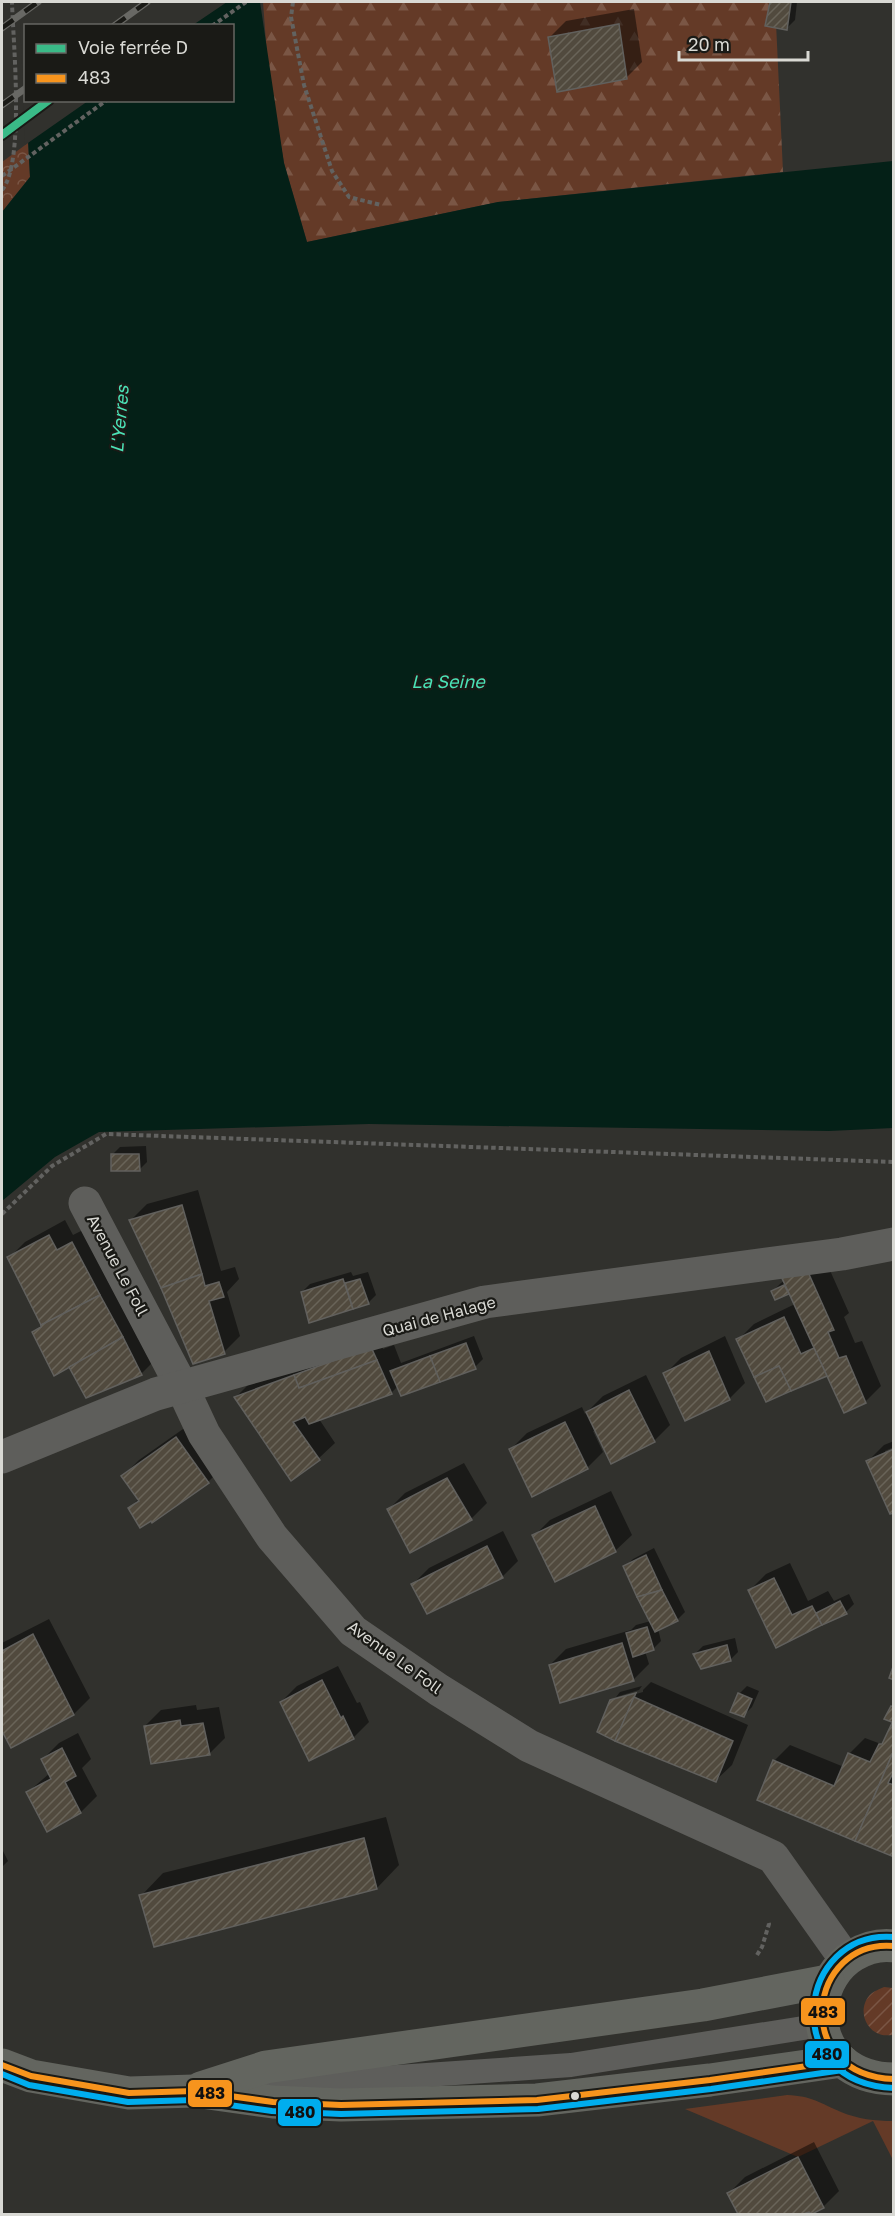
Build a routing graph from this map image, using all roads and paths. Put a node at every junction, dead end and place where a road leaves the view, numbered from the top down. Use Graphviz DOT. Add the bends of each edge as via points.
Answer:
graph roads {
  1 [pos="12,2"];
  2 [pos="246,2"];
  3 [pos="293,2"];
  4 [pos="215,24"];
  5 [pos="104,102"];
  6 [pos="2,176"];
  7 [pos="2,190"];
  8 [pos="381,205"];
  9 [pos="894,1162"];
  10 [pos="85,1203"];
  11 [pos="2,1214"];
  12 [pos="894,1244"];
  13 [pos="182,1388"];
  14 [pos="2,1457"];
  15 [pos="766,1916"];
  16 [pos="894,1946"];
  17 [pos="752,1961"];
  18 [pos="837,1971"];
  19 [pos="822,2025"];
  20 [pos="842,2061"];
  21 [pos="2,2065"];
  22 [pos="894,2079"];
  23 [pos="194,2091"];
  1 -- 7 [label="path" via="16,144"];
  2 -- 4 [label="path"];
  3 -- 8 [label="path" via="291,17 304,85 332,171 350,196"];
  5 -- 6 [label="path"];
  9 -- 11 [label="path" via="106,1134 52,1166"];
  10 -- 13 [label="street, Avenue Le Foll"];
  12 -- 13 [label="street, Quai de Halage" via="831,1256 485,1302"];
  13 -- 14 [label="street, Quai de Halage" via="156,1394"];
  13 -- 18 [label="street, Avenue Le Foll" via="204,1434 272,1537 353,1631 529,1746 773,1857"];
  15 -- 17 [label="path" via="769,1924 762,1947"];
  16 -- 18 [label="main road" via="865,1949"];
  18 -- 19 [label="main road" via="823,1995"];
  18 -- 23 [label="main road" via="703,2005 266,2067"];
  19 -- 20 [label="main road"];
  19 -- 23 [label="lane" via="572,2065"];
  20 -- 22 [label="main road" via="878,2079"];
  20 -- 23 [label="main road" via="537,2100 341,2105 273,2102"];
  21 -- 23 [label="main road" via="31,2076 129,2093"];
}
